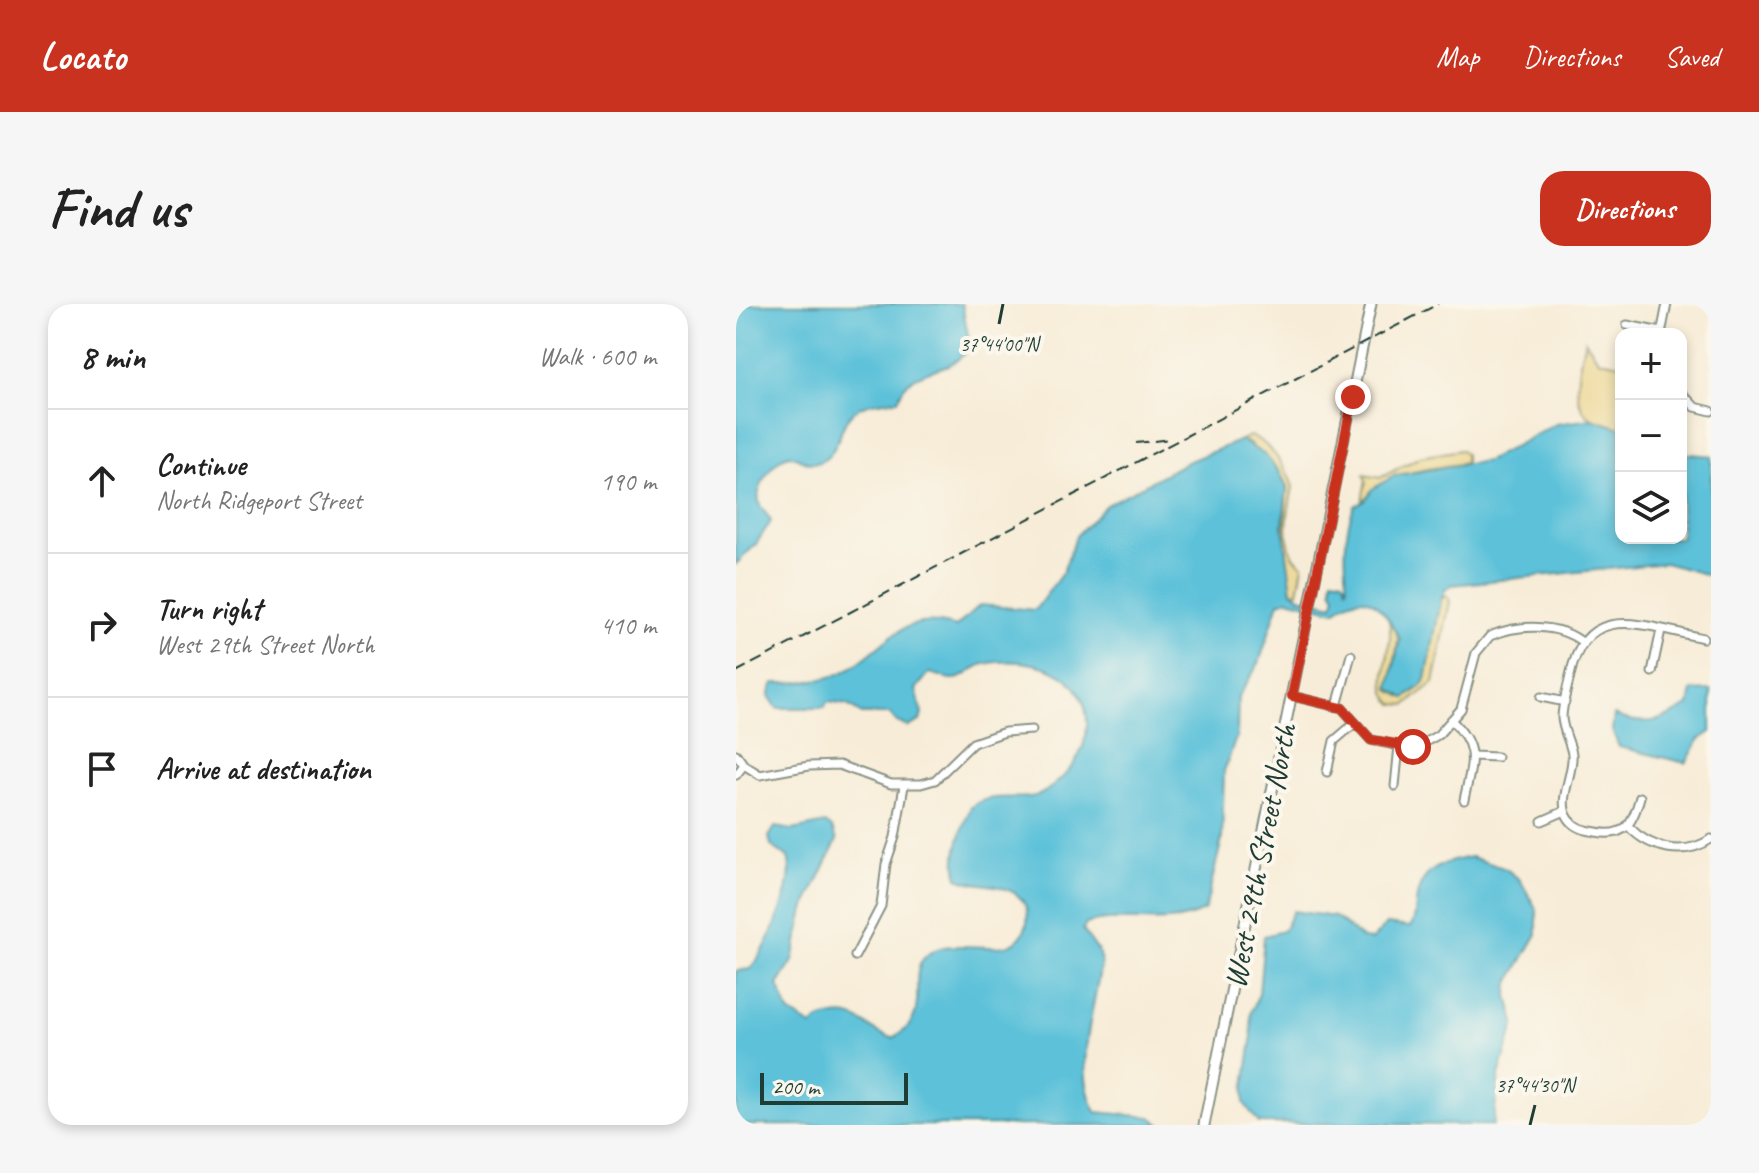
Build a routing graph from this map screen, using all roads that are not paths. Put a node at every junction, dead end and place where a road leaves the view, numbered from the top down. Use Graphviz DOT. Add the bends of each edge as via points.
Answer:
graph roads {
  1 [pos="1371,304"];
  2 [pos="1667,304"];
  3 [pos="1627,325"];
  4 [pos="1640,328"];
  5 [pos="1662,328"];
  6 [pos="1687,398"];
  7 [pos="1711,411"];
  8 [pos="1661,630"];
  9 [pos="1703,638"];
  10 [pos="1582,642"];
  11 [pos="1351,655"];
  12 [pos="1652,672"];
  13 [pos="1292,696"];
  14 [pos="1541,697"];
  15 [pos="1565,702"];
  16 [pos="1337,706"];
  17 [pos="1451,720"];
  18 [pos="1355,723"];
  19 [pos="1032,730"];
  20 [pos="1399,746"];
  21 [pos="736,754"];
  22 [pos="1472,756"];
  23 [pos="1497,757"];
  24 [pos="744,765"];
  25 [pos="1327,772"];
  26 [pos="736,775"];
  27 [pos="904,786"];
  28 [pos="1395,786"];
  29 [pos="1640,797"];
  30 [pos="1464,800"];
  31 [pos="1565,811"];
  32 [pos="1542,821"];
  33 [pos="1629,827"];
  34 [pos="1711,839"];
  35 [pos="855,956"];
  36 [pos="1204,1125"];
  1 -- 13 [label="main road, West 29th Street North"];
  2 -- 5 [label="street"];
  3 -- 4 [label="street"];
  6 -- 7 [label="street"];
  8 -- 9 [label="street"];
  8 -- 10 [label="street" via="1613,623"];
  8 -- 12 [label="street"];
  10 -- 15 [label="street"];
  10 -- 17 [label="street" via="1548,627 1490,636 1478,648 1466,699"];
  11 -- 16 [label="street"];
  13 -- 16 [label="street"];
  13 -- 36 [label="main road, West 29th Street North"];
  14 -- 15 [label="street"];
  15 -- 31 [label="street" via="1562,719 1572,759"];
  16 -- 18 [label="street"];
  17 -- 20 [label="street" via="1427,742"];
  17 -- 22 [label="street" via="1467,737"];
  18 -- 20 [label="street" via="1367,738"];
  18 -- 25 [label="street" via="1334,741"];
  19 -- 27 [label="street" via="973,743 935,780"];
  20 -- 28 [label="street"];
  21 -- 24 [label="street"];
  22 -- 23 [label="street"];
  22 -- 30 [label="street"];
  24 -- 26 [label="street"];
  24 -- 27 [label="street" via="760,775 839,765"];
  27 -- 35 [label="street" via="881,906"];
  29 -- 33 [label="street"];
  31 -- 32 [label="street"];
  31 -- 33 [label="street" via="1575,826 1586,830 1613,835"];
  33 -- 34 [label="street" via="1646,842 1675,849"];
}
